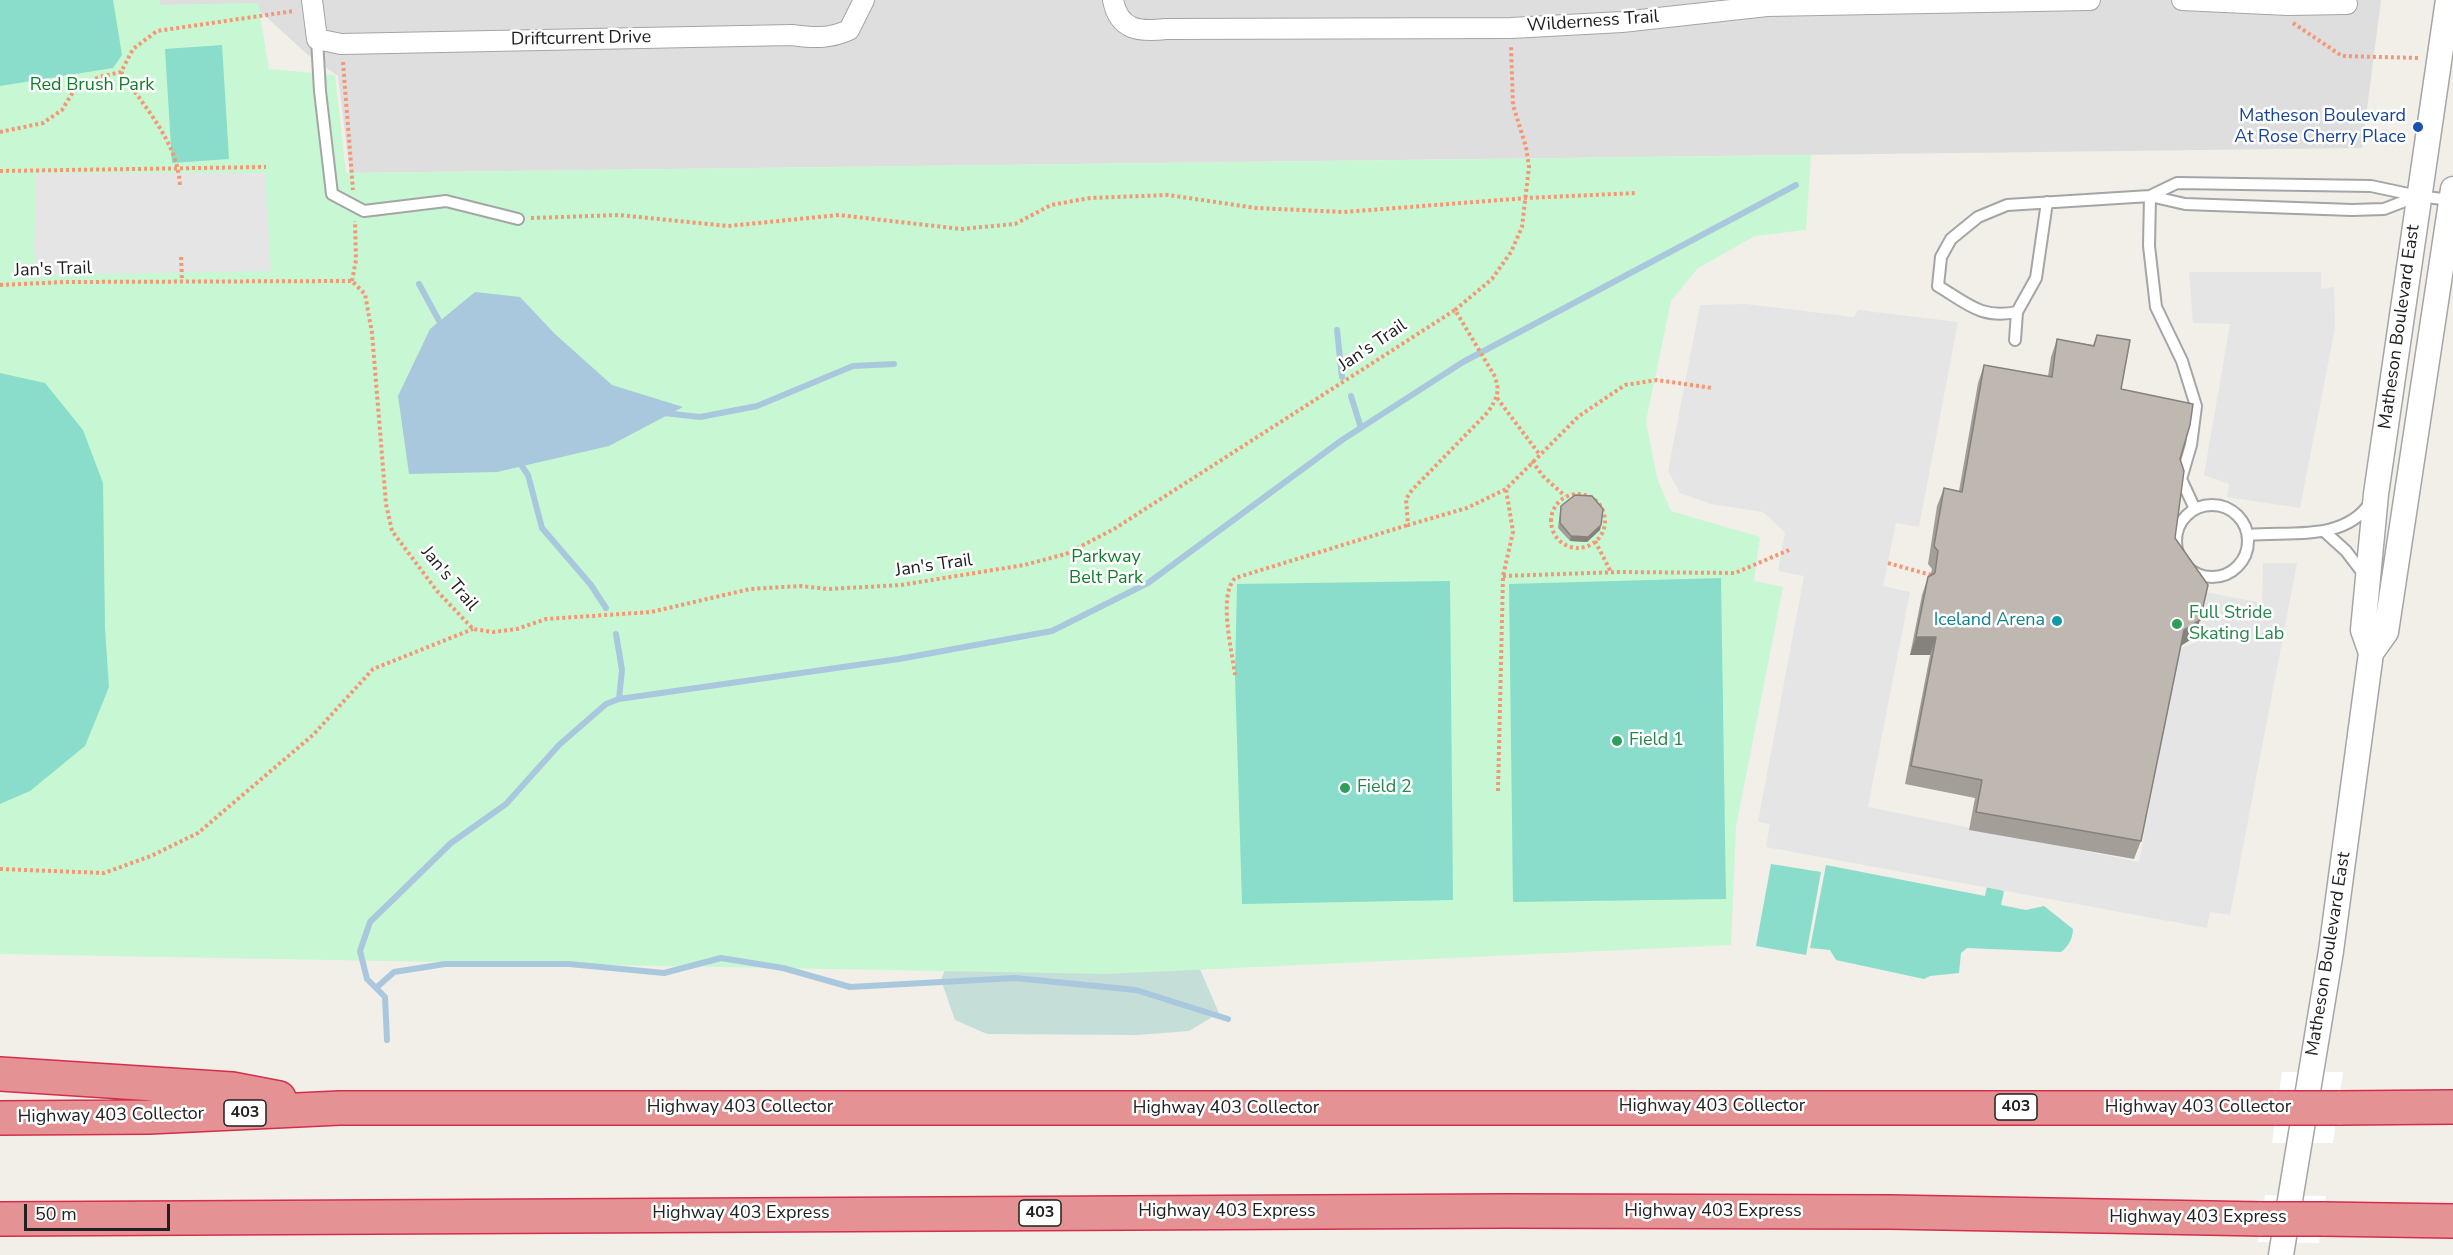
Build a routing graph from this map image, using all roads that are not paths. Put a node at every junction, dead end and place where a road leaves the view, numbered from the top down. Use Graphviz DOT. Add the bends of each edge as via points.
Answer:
graph roads {
  1 [pos="864,0"];
  2 [pos="1113,0"];
  3 [pos="2090,0"];
  4 [pos="2182,0"];
  5 [pos="2448,0"];
  6 [pos="2348,4"];
  7 [pos="312,5"];
  8 [pos="317,39"];
  9 [pos="2150,196"];
  10 [pos="2418,196"];
  11 [pos="2452,196"];
  12 [pos="2047,202"];
  13 [pos="518,219"];
  14 [pos="2018,312"];
  15 [pos="2015,340"];
  16 [pos="2376,494"];
  17 [pos="2195,509"];
  18 [pos="2325,532"];
  19 [pos="2249,535"];
  20 [pos="2367,580"];
  21 [pos="2371,653"];
  22 [pos="0,1074"];
  23 [pos="2453,1107"];
  24 [pos="340,1108"];
  25 [pos="0,1118"];
  26 [pos="0,1219"];
  27 [pos="2453,1221"];
  28 [pos="2281,1255"];
  1 -- 8 [label="street, Driftcurrent Drive" via="849,30 816,39 792,35 341,44"];
  2 -- 3 [label="street, Wilderness Trail" via="1121,18 1143,32 1511,28 1623,22 1767,6"];
  4 -- 6 [label="street"];
  5 -- 10 [label="street, Matheson Boulevard East"];
  7 -- 8 [label="street"];
  8 -- 13 [label="lane" via="332,194 364,211 446,201"];
  9 -- 10 [label="lane" via="2185,204 2352,210 2384,209"];
  9 -- 10 [label="lane" via="2177,183 2372,186"];
  9 -- 12 [label="lane"];
  9 -- 17 [label="lane" via="2149,246 2156,307 2182,361 2196,406 2191,445 2181,478"];
  10 -- 11 [label="lane"];
  10 -- 16 [label="street, Matheson Boulevard East"];
  11 -- 21 [label="street, Matheson Boulevard East" via="2386,632"];
  12 -- 14 [label="lane" via="2036,278"];
  12 -- 14 [label="lane" via="2007,205 1978,217 1951,239 1941,257 1938,286 1984,314"];
  14 -- 15 [label="lane"];
  16 -- 18 [label="lane" via="2358,519"];
  16 -- 20 [label="street, Matheson Boulevard East"];
  17 -- 19 [label="lane" via="2218,505 2229,508 2238,515"];
  17 -- 19 [label="lane" via="2180,525 2176,548 2187,568 2196,574 2207,578 2230,574 2246,557"];
  18 -- 19 [label="lane"];
  18 -- 20 [label="lane" via="2346,551"];
  20 -- 21 [label="street, Matheson Boulevard East" via="2362,630"];
  21 -- 28 [label="street, Matheson Boulevard East" via="2331,951"];
  22 -- 24 [label="highway" via="232,1089"];
  23 -- 24 [label="highway, Highway 403 Collector / 403, bridge"];
  24 -- 25 [label="highway, Highway 403 Collector / 403" via="149,1117"];
  26 -- 27 [label="highway, Highway 403 Express / 403, bridge" via="1552,1211"];
}
